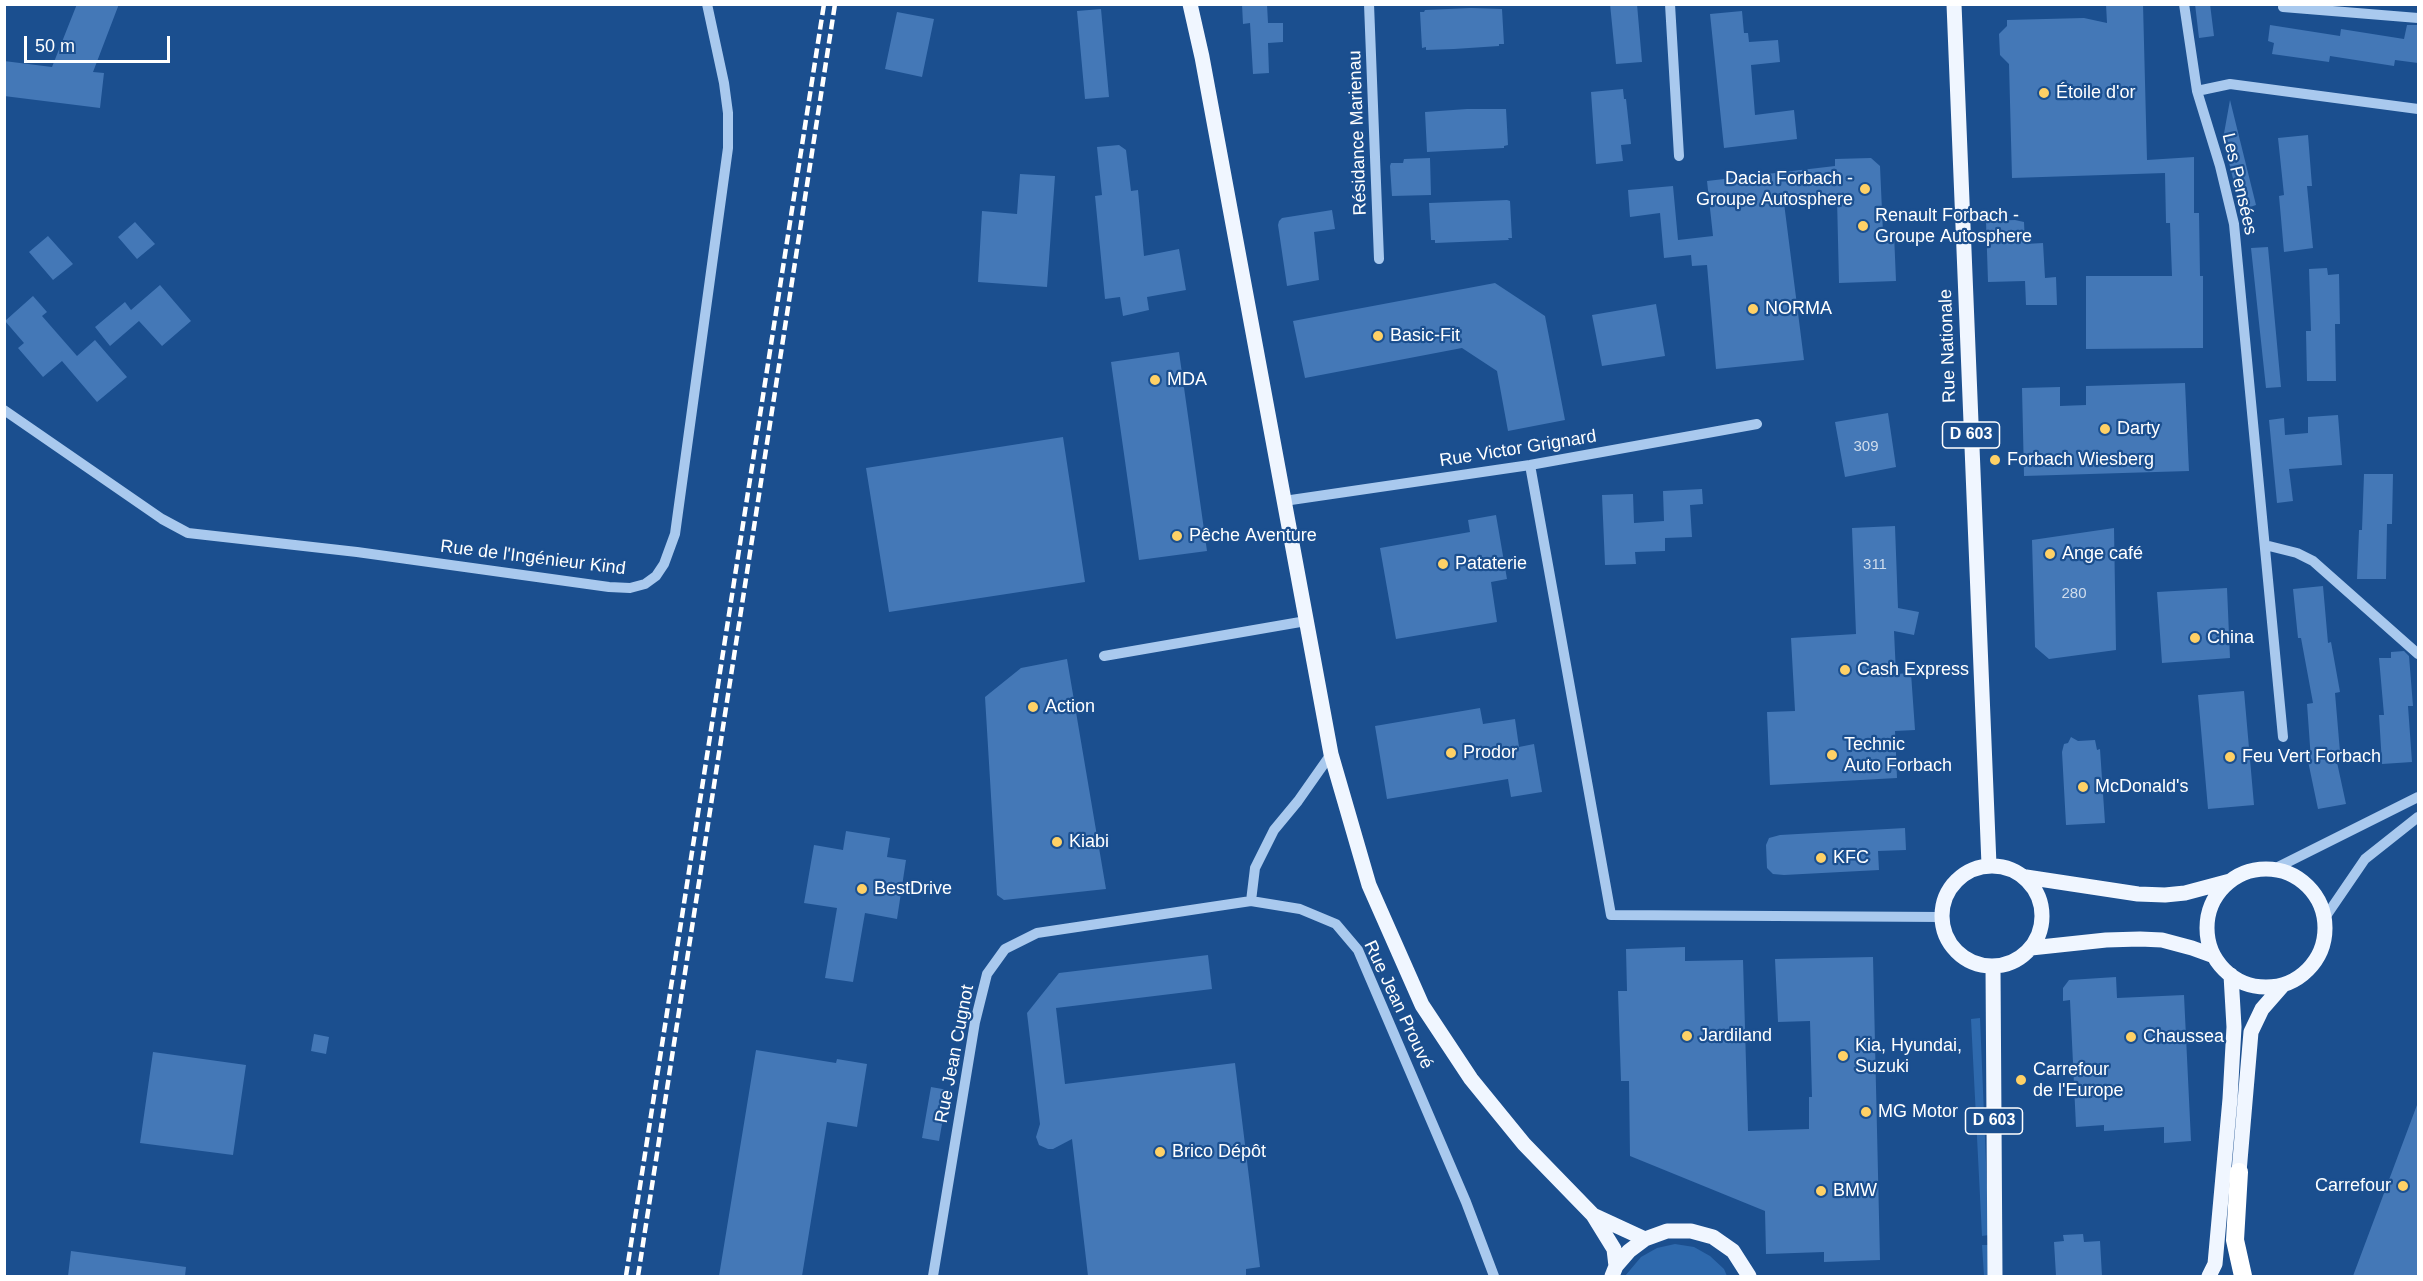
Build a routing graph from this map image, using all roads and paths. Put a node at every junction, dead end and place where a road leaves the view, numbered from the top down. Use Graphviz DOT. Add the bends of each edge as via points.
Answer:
graph roads {
  1 [pos="707,4"];
  2 [pos="1190,4"];
  3 [pos="1369,4"];
  4 [pos="1670,4"];
  5 [pos="1954,4"];
  6 [pos="2184,4"];
  7 [pos="2283,8"];
  8 [pos="2418,18"];
  9 [pos="2197,91"];
  10 [pos="2418,109"];
  11 [pos="1679,156"];
  12 [pos="1379,259"];
  13 [pos="4,410"];
  14 [pos="1757,424"];
  15 [pos="1530,465"];
  16 [pos="1284,501"];
  17 [pos="2265,545"];
  18 [pos="1306,621"];
  19 [pos="2418,654"];
  20 [pos="1104,656"];
  21 [pos="2283,737"];
  22 [pos="1331,754"];
  23 [pos="2418,797"];
  24 [pos="2418,817"];
  25 [pos="1989,865"];
  26 [pos="2274,869"];
  27 [pos="2026,877"];
  28 [pos="2230,881"];
  29 [pos="1251,902"];
  30 [pos="1942,917"];
  31 [pos="2324,919"];
  32 [pos="2031,948"];
  33 [pos="2214,956"];
  34 [pos="1993,966"];
  35 [pos="2230,975"];
  36 [pos="2283,984"];
  37 [pos="2239,1172"];
  38 [pos="1593,1215"];
  39 [pos="1645,1239"];
  40 [pos="1614,1271"];
  41 [pos="933,1276"];
  42 [pos="1494,1276"];
  43 [pos="1749,1276"];
  44 [pos="1995,1276"];
  45 [pos="2209,1276"];
  46 [pos="2243,1276"];
  1 -- 13 [label="street, Rue de l'Ingénieur Kind" via="724,82 728,147 675,534 664,564 645,584 609,587 188,533"];
  2 -- 16 [label="main road"];
  3 -- 12 [label="street, Résidance Marienau"];
  4 -- 11 [label="street"];
  5 -- 25 [label="main road, Rue Nationale / D 603"];
  6 -- 9 [label="street, Les Pensées"];
  7 -- 8 [label="street"];
  9 -- 10 [label="street" via="2230,84"];
  9 -- 17 [label="street, Les Pensées" via="2235,224"];
  14 -- 15 [label="street, Rue Victor Grignard"];
  15 -- 16 [label="street, Rue Victor Grignard"];
  15 -- 30 [label="street" via="1611,915"];
  16 -- 18 [label="main road"];
  17 -- 19 [label="street" via="2313,561"];
  17 -- 21 [label="street, Les Pensées"];
  18 -- 20 [label="street"];
  18 -- 22 [label="main road"];
  22 -- 29 [label="street" via="1274,830 1255,868"];
  22 -- 38 [label="main road" via="1370,885 1422,1005 1471,1079 1524,1144"];
  23 -- 26 [label="street"];
  24 -- 31 [label="street" via="2365,859"];
  25 -- 27 [label="main road" via="2008,867"];
  25 -- 30 [label="main road" via="1970,870 1955,882 1945,898"];
  26 -- 28 [label="main road" via="2243,873"];
  26 -- 31 [label="main road" via="2307,886"];
  27 -- 28 [label="main road" via="2165,895"];
  27 -- 32 [label="main road" via="2038,893 2043,912 2041,931"];
  28 -- 33 [label="main road" via="2210,908 2208,941"];
  29 -- 41 [label="street, Rue Jean Cugnot" via="1037,933 1005,949 987,974 975,1022"];
  29 -- 42 [label="street, Rue Jean Prouvé" via="1300,909 1336,924 1358,950"];
  30 -- 34 [label="main road" via="1948,940 1963,957"];
  31 -- 36 [label="main road" via="2320,952 2311,966"];
  32 -- 33 [label="main road" via="2140,939 2162,940"];
  32 -- 34 [label="main road" via="2014,961"];
  33 -- 35 [label="main road"];
  34 -- 44 [label="main road, D 603"];
  35 -- 36 [label="main road" via="2264,987"];
  35 -- 45 [label="main road" via="2234,1027 2230,1099 2215,1264"];
  36 -- 37 [label="main road" via="2262,1009 2251,1032"];
  37 -- 46 [label="highway" via="2235,1240"];
  38 -- 39 [label="main road"];
  38 -- 40 [label="main road" via="1614,1249"];
  39 -- 40 [label="main road" via="1629,1251"];
  39 -- 43 [label="main road" via="1667,1231 1691,1231 1713,1238 1733,1251"];
}
